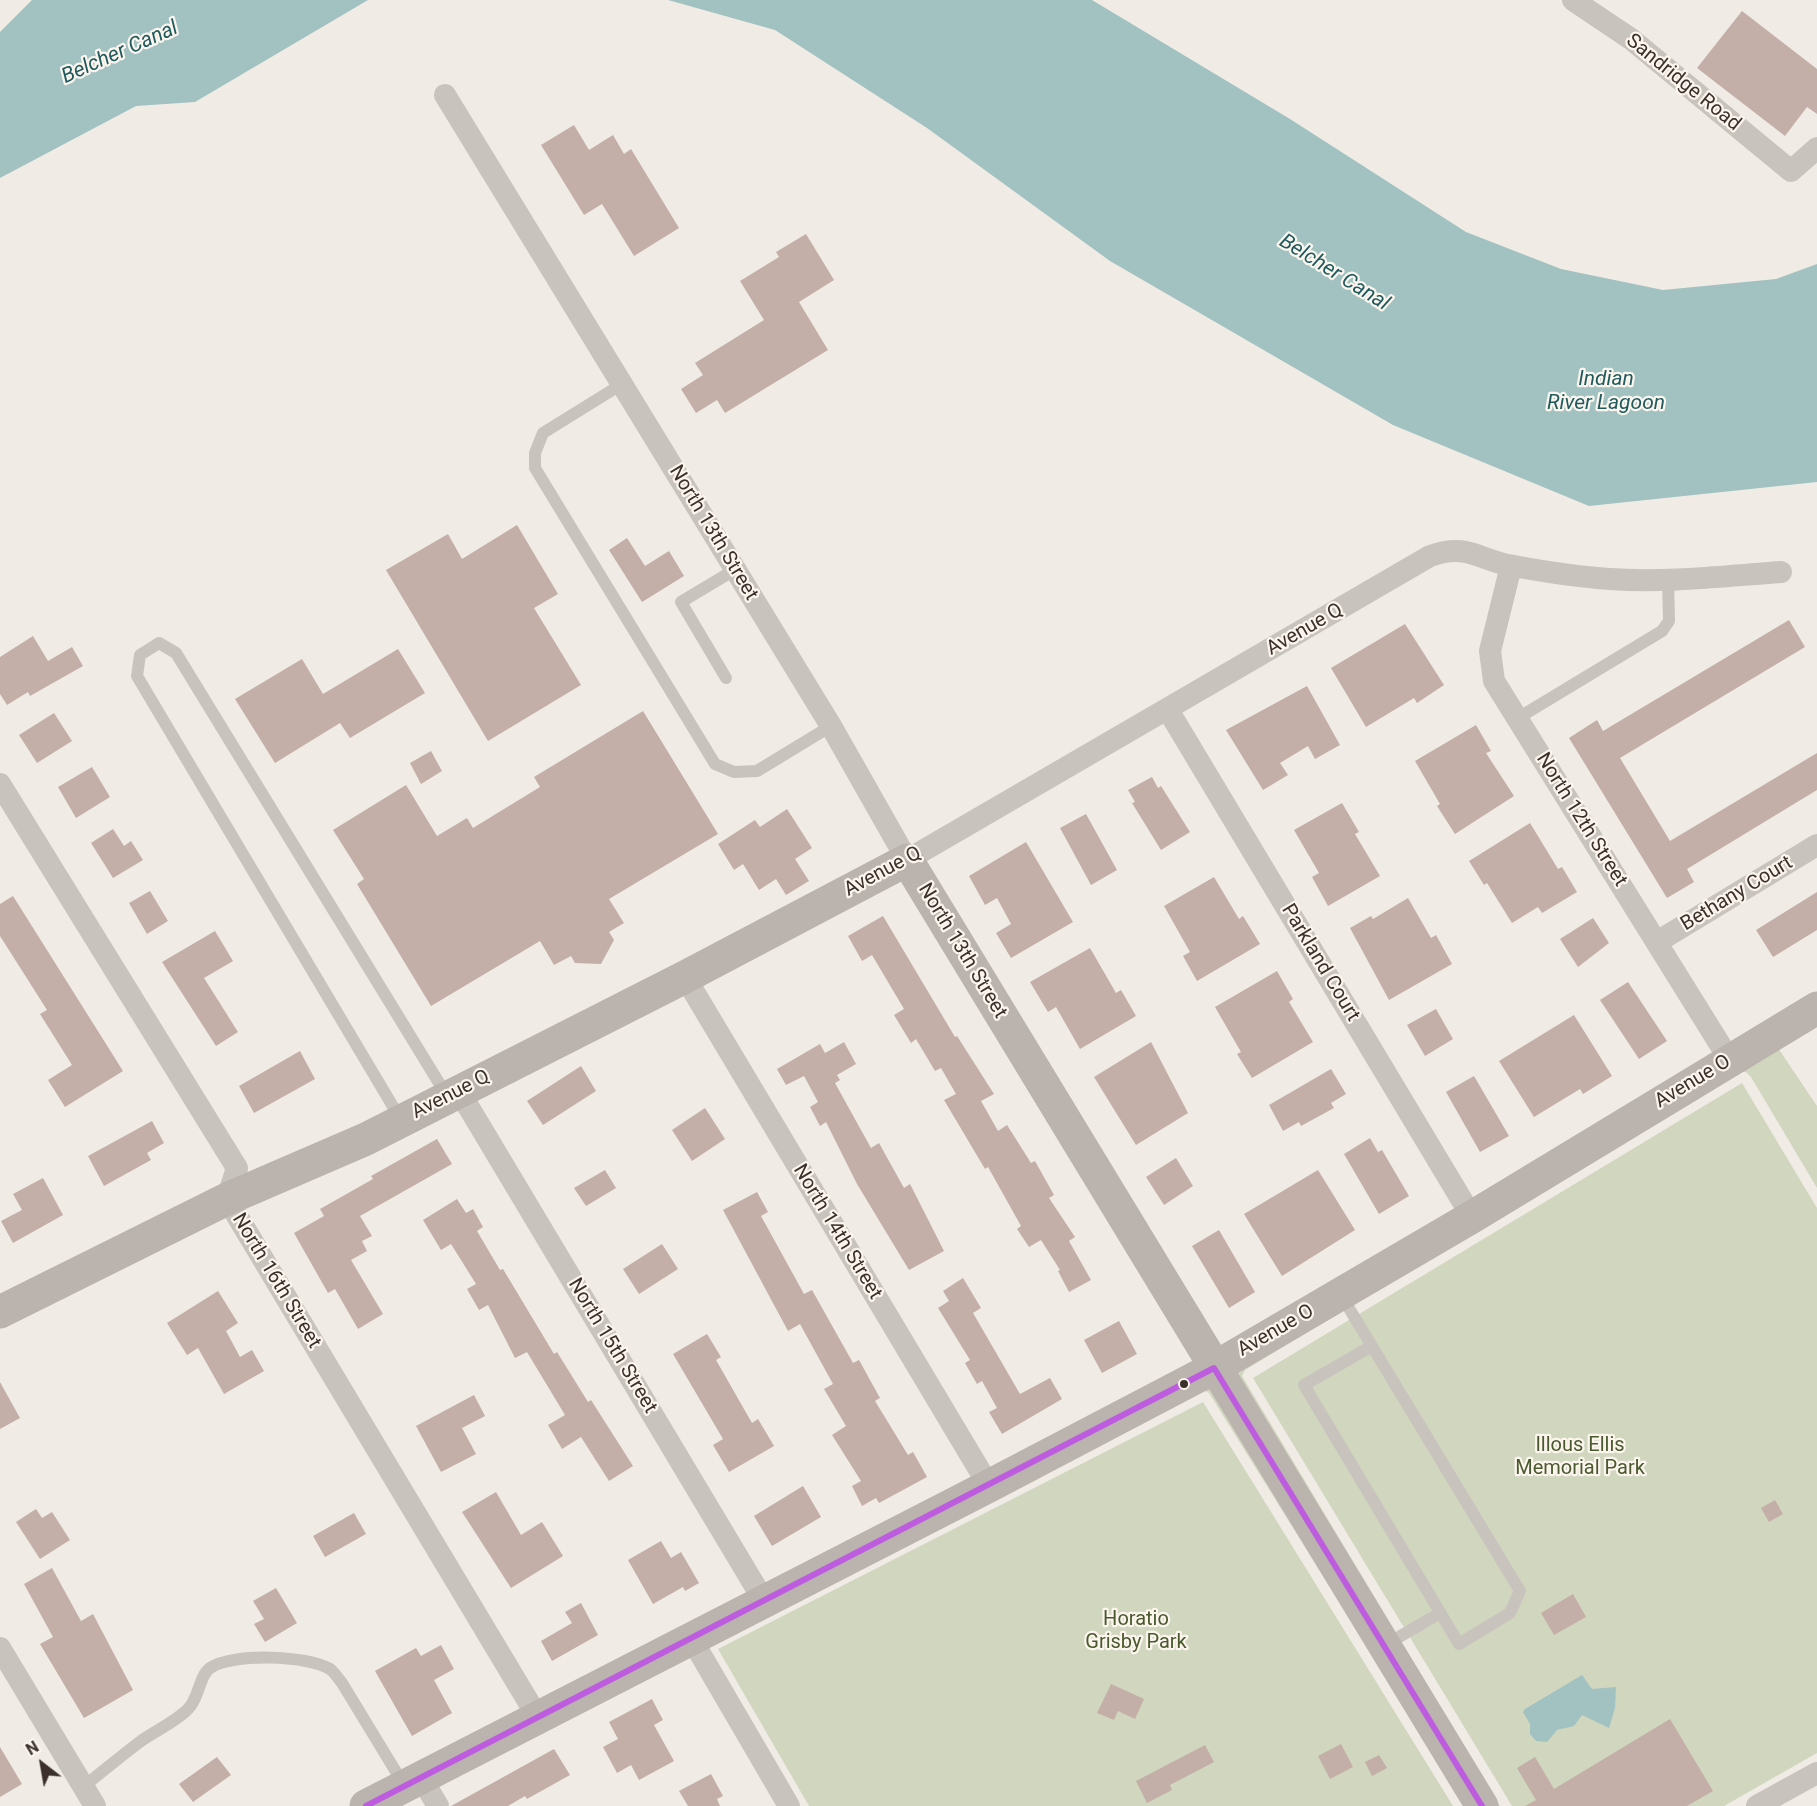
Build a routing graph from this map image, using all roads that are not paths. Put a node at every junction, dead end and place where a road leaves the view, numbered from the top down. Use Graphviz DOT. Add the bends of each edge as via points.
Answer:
graph roads {
  1 [pos="1573,0"];
  2 [pos="445,94"];
  3 [pos="1817,148"];
  4 [pos="622,384"];
  5 [pos="1511,566"];
  6 [pos="736,569"];
  7 [pos="1781,572"];
  8 [pos="1668,580"];
  9 [pos="726,678"];
  10 [pos="1168,710"];
  11 [pos="1518,718"];
  12 [pos="831,726"];
  13 [pos="0,784"];
  14 [pos="1817,845"];
  15 [pos="907,860"];
  16 [pos="1657,942"];
  17 [pos="685,977"];
  18 [pos="1817,1008"];
  19 [pos="1729,1059"];
  20 [pos="453,1094"];
  21 [pos="402,1121"];
  22 [pos="227,1199"];
  23 [pos="1472,1216"];
  24 [pos="1340,1294"];
  25 [pos="0,1312"];
  26 [pos="1372,1346"];
  27 [pos="1214,1368"];
  28 [pos="989,1486"];
  29 [pos="764,1600"];
  30 [pos="1440,1613"];
  31 [pos="691,1638"];
  32 [pos="1383,1646"];
  33 [pos="0,1648"];
  34 [pos="537,1716"];
  35 [pos="1817,1773"];
  36 [pos="412,1781"];
  37 [pos="83,1787"];
  38 [pos="95,1806"];
  39 [pos="366,1806"];
  40 [pos="438,1806"];
  41 [pos="789,1806"];
  42 [pos="1482,1806"];
  43 [pos="1757,1806"];
  1 -- 3 [label="street, Sandridge Road" via="1631,39 1791,171"];
  2 -- 4 [label="street, North 13th Street"];
  4 -- 6 [label="street, North 13th Street"];
  4 -- 12 [label="lane" via="543,434 535,453 535,468 715,764 734,772 757,771"];
  5 -- 8 [label="street, Avenue Q" via="1610,579"];
  5 -- 10 [label="street, Avenue Q" via="1465,551 1448,550 1430,556"];
  5 -- 11 [label="street, North 12th Street" via="1490,651 1494,681"];
  6 -- 9 [label="lane" via="681,602"];
  6 -- 12 [label="street, North 13th Street"];
  7 -- 8 [label="street, Avenue Q"];
  8 -- 11 [label="lane" via="1669,621 1662,631"];
  10 -- 15 [label="street, Avenue Q"];
  10 -- 23 [label="street, Parkland Court"];
  11 -- 16 [label="street, North 12th Street"];
  12 -- 15 [label="street, North 13th Street"];
  13 -- 22 [label="street, North 16th Street" via="237,1168"];
  14 -- 16 [label="street, Bethany Court"];
  15 -- 17 [label="street, Avenue Q"];
  15 -- 27 [label="street, North 13th Street"];
  16 -- 19 [label="street, North 12th Street"];
  17 -- 20 [label="street, Avenue Q"];
  17 -- 28 [label="street, North 14th Street"];
  18 -- 19 [label="street, Avenue O"];
  19 -- 23 [label="street, Avenue O"];
  20 -- 21 [label="street, Avenue Q"];
  20 -- 21 [label="lane" via="177,653 159,643 140,655 137,676"];
  20 -- 29 [label="street, North 15th Street"];
  21 -- 22 [label="street, Avenue Q"];
  22 -- 25 [label="street, Avenue Q"];
  22 -- 34 [label="street, North 16th Street"];
  23 -- 24 [label="street, Avenue O"];
  24 -- 26 [label="lane"];
  24 -- 27 [label="street, Avenue O"];
  26 -- 30 [label="lane" via="1304,1385"];
  26 -- 30 [label="lane" via="1520,1591 1510,1612 1459,1644"];
  27 -- 28 [label="street, Avenue O"];
  27 -- 32 [label="street, North 13th Street"];
  28 -- 29 [label="street, Avenue O"];
  29 -- 31 [label="street, Avenue O"];
  30 -- 32 [label="lane"];
  31 -- 34 [label="street, Avenue O"];
  31 -- 41 [label="street"];
  32 -- 42 [label="street, North 13th Street"];
  33 -- 37 [label="street"];
  34 -- 36 [label="street, Avenue O"];
  35 -- 43 [label="street"];
  36 -- 37 [label="lane" via="331,1670 297,1659 275,1657 222,1663 211,1668 204,1674 196,1700 186,1711"];
  36 -- 39 [label="street, Avenue O"];
  36 -- 40 [label="street"];
  37 -- 38 [label="street"];
}
